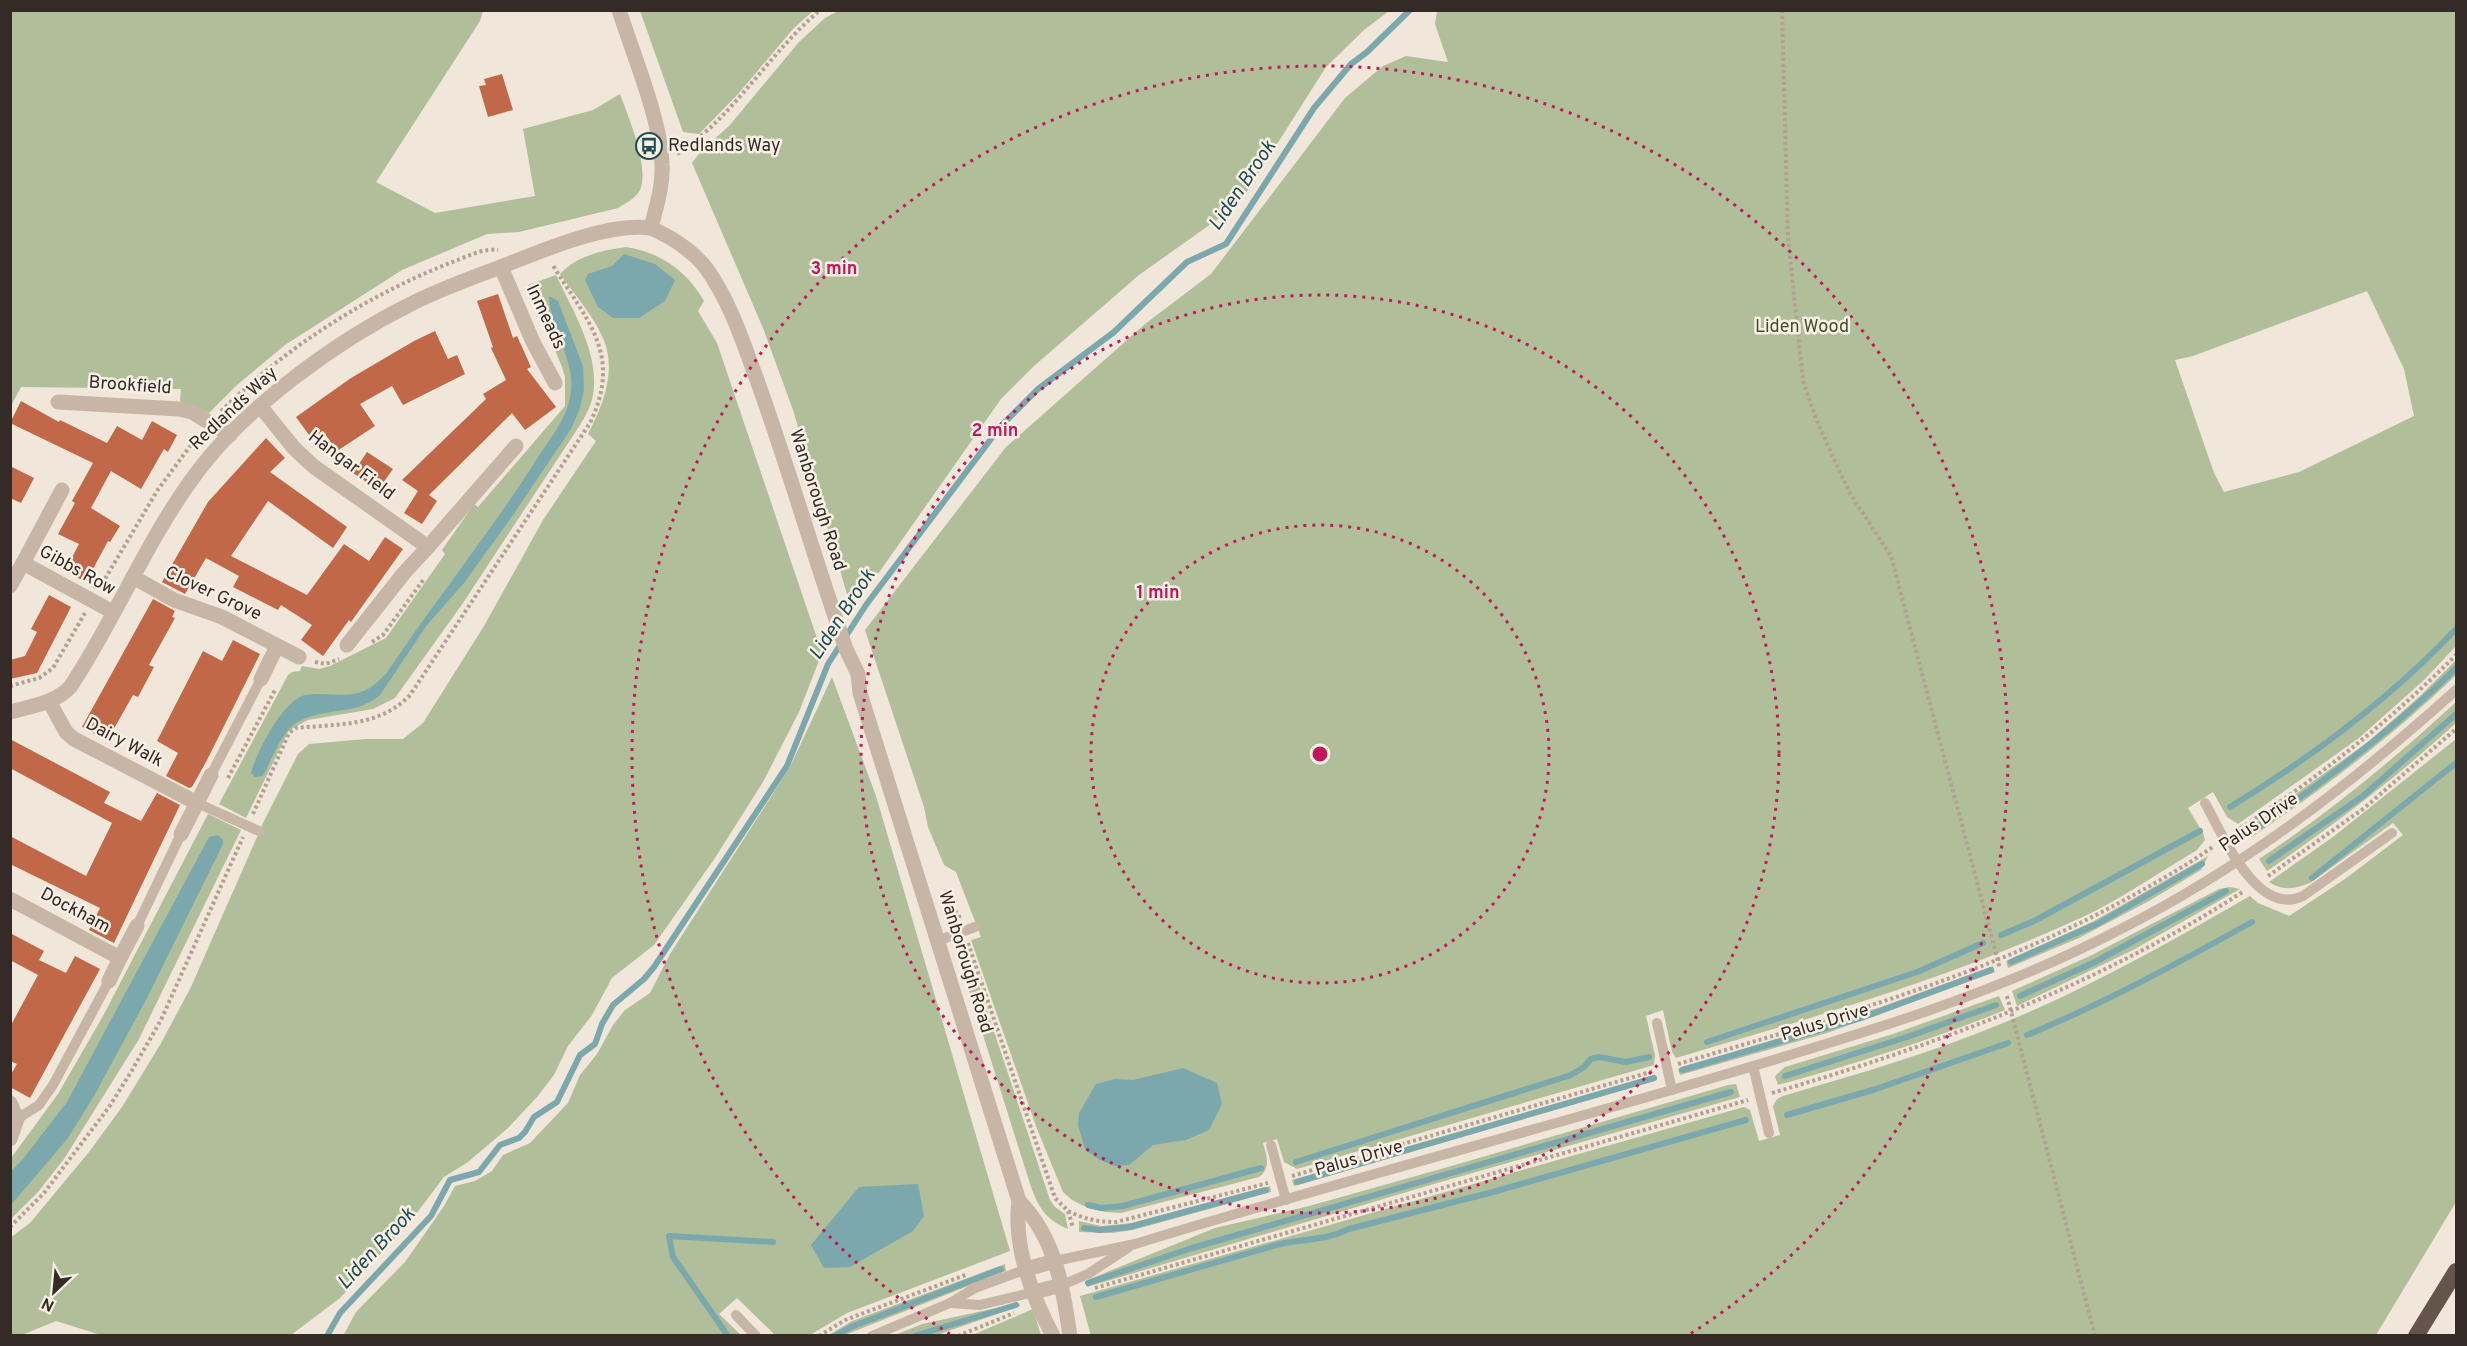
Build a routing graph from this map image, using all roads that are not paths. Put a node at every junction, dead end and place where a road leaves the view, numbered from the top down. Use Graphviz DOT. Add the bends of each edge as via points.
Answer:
graph roads {
  1 [pos="619,10"];
  2 [pos="651,228"];
  3 [pos="501,267"];
  4 [pos="555,383"];
  5 [pos="58,402"];
  6 [pos="260,406"];
  7 [pos="230,435"];
  8 [pos="516,446"];
  9 [pos="62,490"];
  10 [pos="428,547"];
  11 [pos="23,563"];
  12 [pos="133,577"];
  13 [pos="10,586"];
  14 [pos="113,612"];
  15 [pos="347,645"];
  16 [pos="277,646"];
  17 [pos="299,657"];
  18 [pos="261,679"];
  19 [pos="2457,690"];
  20 [pos="49,701"];
  21 [pos="10,712"];
  22 [pos="217,780"];
  23 [pos="197,802"];
  24 [pos="2205,803"];
  25 [pos="260,831"];
  26 [pos="2392,833"];
  27 [pos="181,834"];
  28 [pos="2238,861"];
  29 [pos="10,899"];
  30 [pos="136,926"];
  31 [pos="975,927"];
  32 [pos="937,940"];
  33 [pos="120,958"];
  34 [pos="109,981"];
  35 [pos="1657,1023"];
  36 [pos="1753,1066"];
  37 [pos="1672,1090"];
  38 [pos="10,1103"];
  39 [pos="17,1119"];
  40 [pos="1769,1133"];
  41 [pos="10,1139"];
  42 [pos="1271,1145"];
  43 [pos="1286,1200"];
  44 [pos="1019,1201"];
  45 [pos="1135,1244"];
  46 [pos="1055,1261"];
  47 [pos="1027,1269"];
  48 [pos="2457,1271"];
  49 [pos="1062,1285"];
  50 [pos="1034,1292"];
  51 [pos="950,1303"];
  52 [pos="736,1315"];
  53 [pos="756,1335"];
  54 [pos="872,1335"];
  55 [pos="1053,1335"];
  56 [pos="1070,1335"];
  57 [pos="2416,1335"];
  1 -- 2 [label="street" via="661,148 662,180"];
  2 -- 3 [label="street, Redlands Way" via="614,228"];
  2 -- 32 [label="street, Wanborough Road" via="668,235 704,266 732,314 853,661"];
  3 -- 4 [label="street, Inmeads"];
  3 -- 6 [label="street, Redlands Way" via="409,304 358,334"];
  5 -- 7 [label="street, Brookfield" via="179,409 192,412"];
  6 -- 7 [label="street, Redlands Way"];
  6 -- 10 [label="street, Hangar Field" via="313,466"];
  7 -- 12 [label="street, Redlands Way" via="181,495"];
  8 -- 10 [label="street"];
  9 -- 11 [label="street, Gibbs Row"];
  10 -- 15 [label="street"];
  11 -- 13 [label="street, Gibbs Row"];
  11 -- 14 [label="street, Gibbs Row"];
  12 -- 14 [label="street, Redlands Way"];
  12 -- 16 [label="street, Clover Grove" via="174,600 222,617"];
  14 -- 20 [label="street, Redlands Way" via="71,686"];
  16 -- 17 [label="street, Clover Grove"];
  16 -- 18 [label="street"];
  18 -- 22 [label="lane" via="232,731"];
  19 -- 28 [label="lane, Palus Drive" via="2374,764"];
  20 -- 21 [label="street, Redlands Way"];
  20 -- 23 [label="street, Dairy Walk" via="74,739"];
  22 -- 23 [label="street"];
  23 -- 25 [label="lane"];
  23 -- 27 [label="street"];
  24 -- 28 [label="lane"];
  26 -- 28 [label="lane" via="2295,900 2274,899"];
  27 -- 30 [label="lane, Dockham"];
  28 -- 36 [label="lane, Palus Drive" via="2119,931 2004,983"];
  29 -- 33 [label="street, Dockham"];
  30 -- 33 [label="street, Dockham"];
  31 -- 32 [label="lane"];
  32 -- 44 [label="street, Wanborough Road"];
  33 -- 34 [label="street, Dockham"];
  34 -- 39 [label="lane, Dockham" via="39,1105"];
  35 -- 37 [label="lane"];
  36 -- 37 [label="lane, Palus Drive"];
  36 -- 40 [label="lane"];
  37 -- 43 [label="lane, Palus Drive"];
  38 -- 39 [label="street"];
  39 -- 41 [label="street"];
  42 -- 43 [label="lane"];
  43 -- 45 [label="lane, Palus Drive"];
  44 -- 46 [label="street, Wanborough Road" via="1040,1226"];
  44 -- 47 [label="street, Wanborough Road" via="1018,1234"];
  45 -- 46 [label="lane, Palus Drive"];
  45 -- 49 [label="lane, Palus Drive" via="1088,1274"];
  46 -- 47 [label="street, Palus Drive"];
  46 -- 49 [label="street, Wanborough Road"];
  47 -- 50 [label="street, Wanborough Road"];
  47 -- 51 [label="lane, Palus Drive" via="975,1288"];
  48 -- 57 [label="highway"];
  49 -- 50 [label="street, Palus Drive"];
  49 -- 56 [label="street, Wanborough Road"];
  50 -- 51 [label="lane, Palus Drive" via="980,1305"];
  50 -- 55 [label="street, Wanborough Road"];
  51 -- 54 [label="lane, Palus Drive"];
  52 -- 53 [label="lane"];
}
